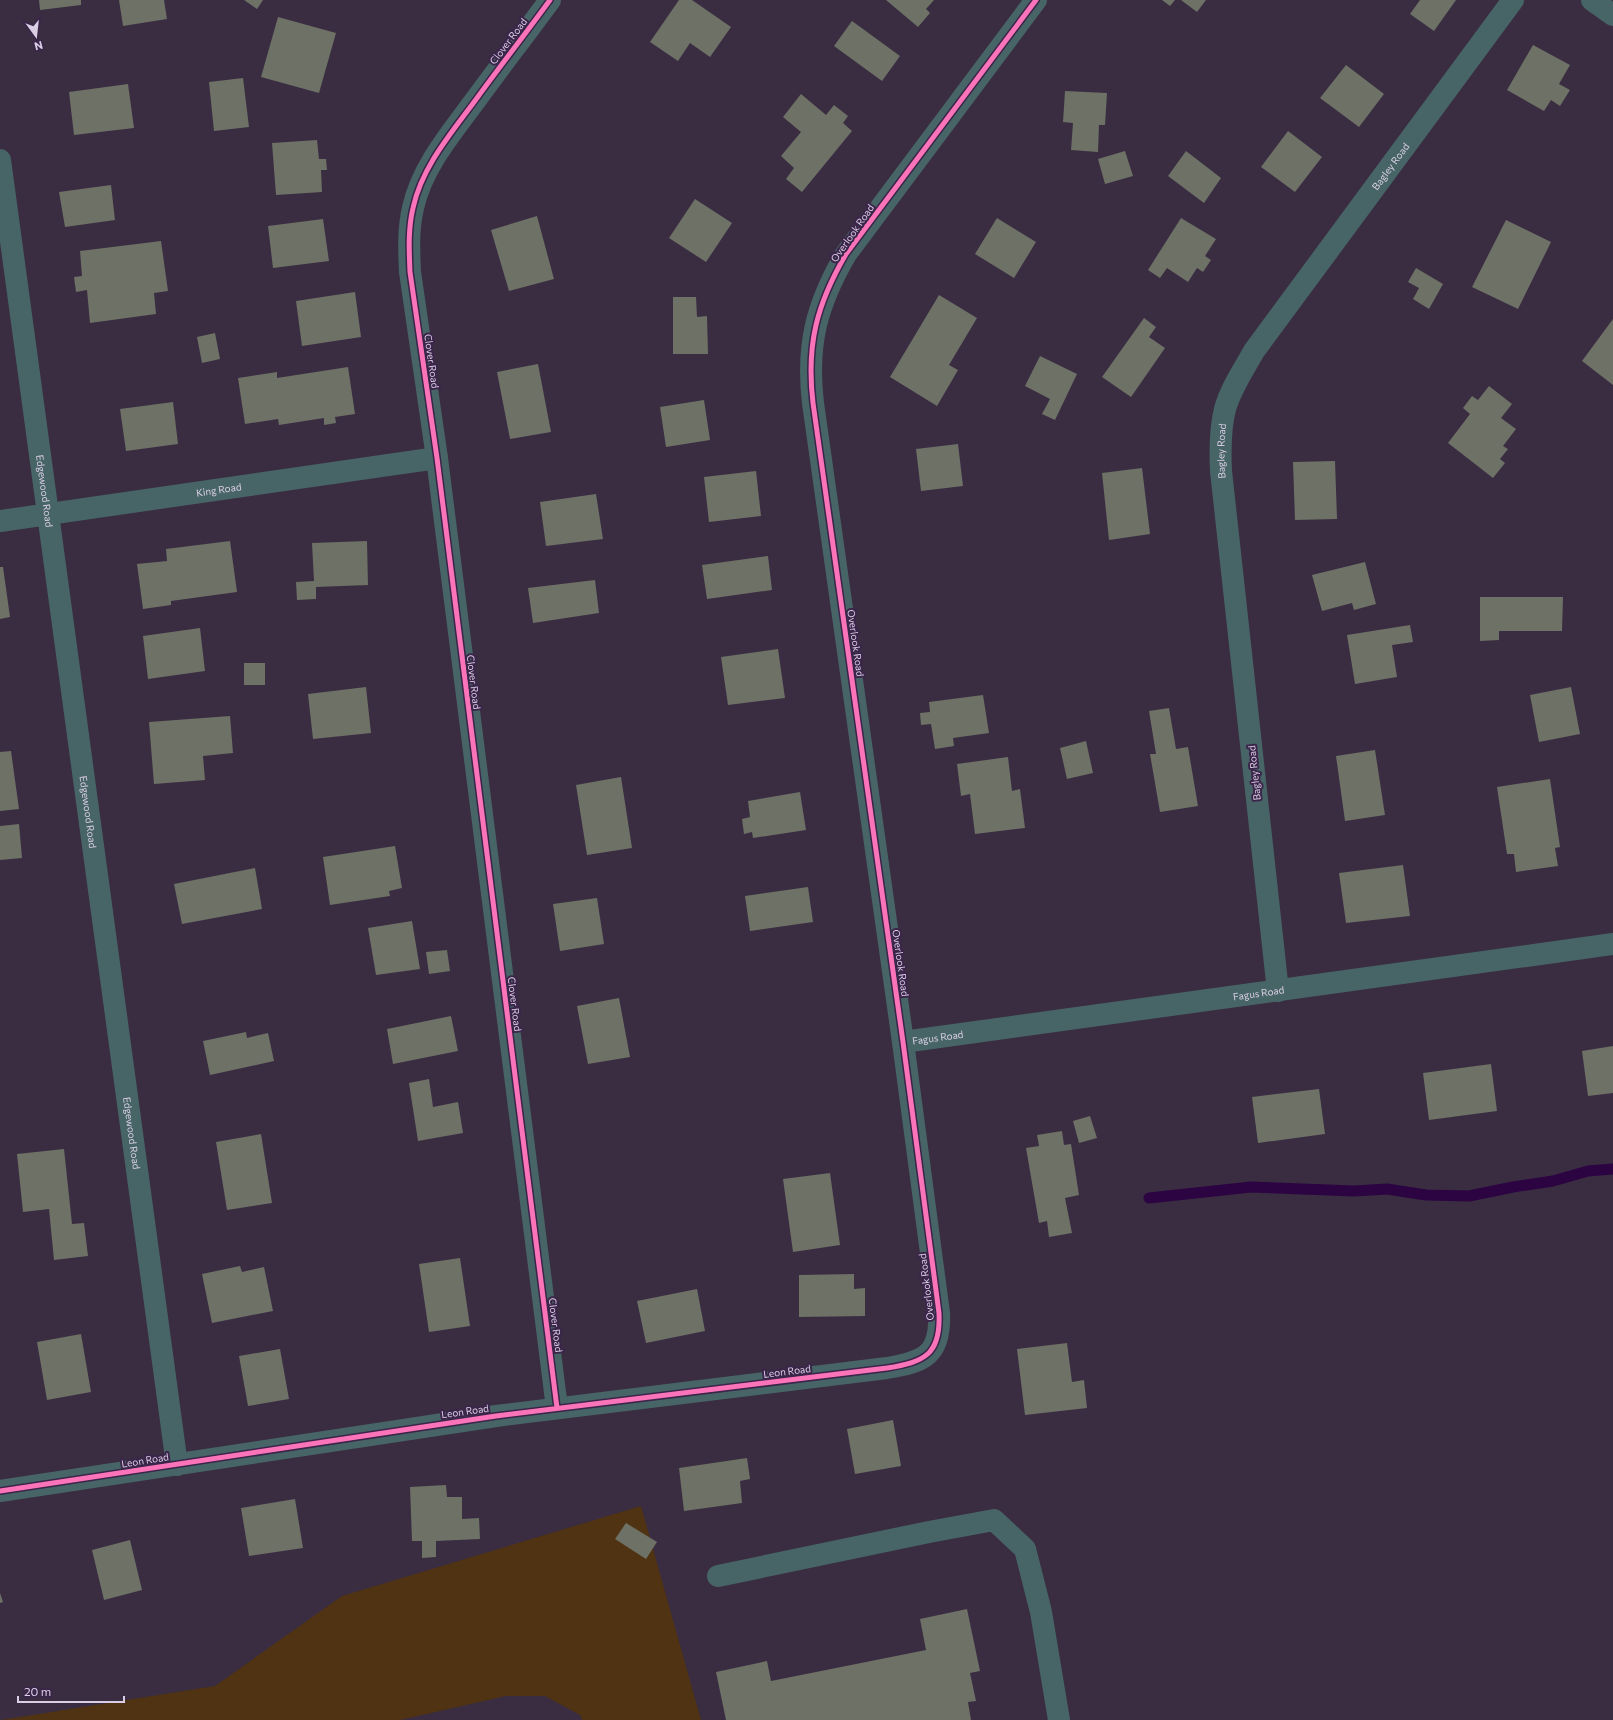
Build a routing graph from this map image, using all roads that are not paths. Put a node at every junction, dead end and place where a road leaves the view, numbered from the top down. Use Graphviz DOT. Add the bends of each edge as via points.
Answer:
graph roads {
  1 [pos="550,0"];
  2 [pos="1036,0"];
  3 [pos="1513,0"];
  4 [pos="1592,0"];
  5 [pos="1613,15"];
  6 [pos="0,160"];
  7 [pos="437,458"];
  8 [pos="48,514"];
  9 [pos="0,521"];
  10 [pos="1613,944"];
  11 [pos="1278,991"];
  12 [pos="903,1042"];
  13 [pos="931,1352"];
  14 [pos="557,1408"];
  15 [pos="177,1464"];
  16 [pos="0,1491"];
  17 [pos="718,1576"];
  18 [pos="1059,1720"];
  1 -- 7 [label="street, Clover Road" via="432,162 419,187 413,207 409,227 410,272"];
  2 -- 12 [label="street, Overlook Road" via="846,254 825,293 813,336 810,359 810,382"];
  3 -- 11 [label="street, Bagley Road" via="1254,351 1234,386 1226,408 1222,430 1221,471"];
  4 -- 5 [label="street"];
  6 -- 8 [label="street, Edgewood Road"];
  7 -- 8 [label="street, King Road"];
  7 -- 14 [label="street, Clover Road"];
  8 -- 9 [label="street, King Road"];
  8 -- 15 [label="street, Edgewood Road"];
  10 -- 11 [label="street, Fagus Road"];
  11 -- 12 [label="street, Fagus Road"];
  12 -- 13 [label="street, Overlook Road" via="939,1314 940,1328 937,1342"];
  13 -- 14 [label="street, Leon Road" via="906,1365 887,1368"];
  14 -- 15 [label="street, Leon Road"];
  15 -- 16 [label="street, Leon Road"];
  17 -- 18 [label="street" via="994,1520 1025,1549 1041,1612"];
}
